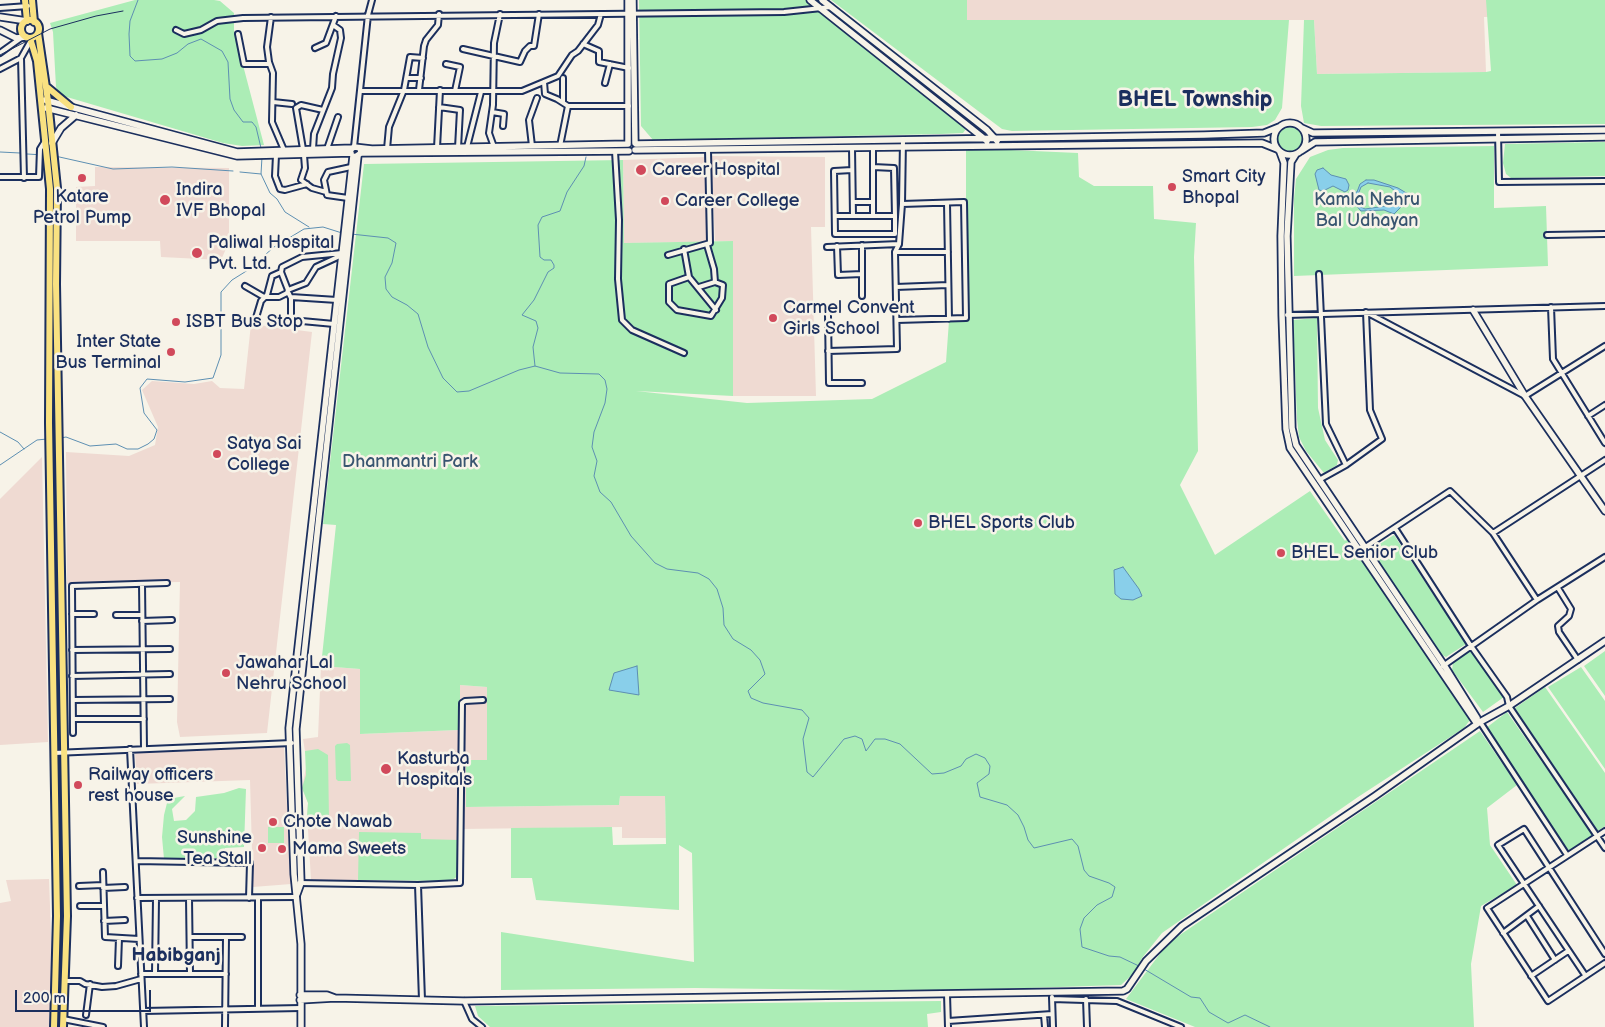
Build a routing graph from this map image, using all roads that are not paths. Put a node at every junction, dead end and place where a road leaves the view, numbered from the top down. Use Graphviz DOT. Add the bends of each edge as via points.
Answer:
graph roads {
  1 [pos="372,0"];
  2 [pos="628,0"];
  3 [pos="633,0"];
  4 [pos="810,0"];
  5 [pos="822,0"];
  6 [pos="29,3"];
  7 [pos="831,7"];
  8 [pos="0,8"];
  9 [pos="821,8"];
  10 [pos="631,13"];
  11 [pos="439,14"];
  12 [pos="500,14"];
  13 [pos="539,14"];
  14 [pos="601,14"];
  15 [pos="368,15"];
  16 [pos="0,16"];
  17 [pos="336,16"];
  18 [pos="270,17"];
  19 [pos="30,21"];
  20 [pos="333,24"];
  21 [pos="0,30"];
  22 [pos="176,30"];
  23 [pos="38,33"];
  24 [pos="238,34"];
  25 [pos="27,39"];
  26 [pos="583,44"];
  27 [pos="315,48"];
  28 [pos="463,49"];
  29 [pos="0,53"];
  30 [pos="494,56"];
  31 [pos="21,58"];
  32 [pos="423,58"];
  33 [pos="269,64"];
  34 [pos="446,64"];
  35 [pos="610,64"];
  36 [pos="629,68"];
  37 [pos="0,69"];
  38 [pos="407,78"];
  39 [pos="421,78"];
  40 [pos="564,78"];
  41 [pos="544,82"];
  42 [pos="605,83"];
  43 [pos="46,86"];
  44 [pos="404,90"];
  45 [pos="419,90"];
  46 [pos="440,90"];
  47 [pos="360,91"];
  48 [pos="455,91"];
  49 [pos="480,92"];
  50 [pos="494,92"];
  51 [pos="537,98"];
  52 [pos="41,100"];
  53 [pos="274,102"];
  54 [pos="563,102"];
  55 [pos="49,104"];
  56 [pos="292,104"];
  57 [pos="568,106"];
  58 [pos="629,106"];
  59 [pos="42,107"];
  60 [pos="71,107"];
  61 [pos="439,107"];
  62 [pos="323,110"];
  63 [pos="492,112"];
  64 [pos="76,115"];
  65 [pos="338,117"];
  66 [pos="503,126"];
  67 [pos="1279,127"];
  68 [pos="1302,128"];
  69 [pos="1605,130"];
  70 [pos="1498,131"];
  71 [pos="1605,137"];
  72 [pos="1498,138"];
  73 [pos="986,140"];
  74 [pos="996,140"];
  75 [pos="935,143"];
  76 [pos="903,144"];
  77 [pos="820,145"];
  78 [pos="47,146"];
  79 [pos="532,146"];
  80 [pos="560,146"];
  81 [pos="632,146"];
  82 [pos="494,147"];
  83 [pos="992,147"];
  84 [pos="1002,147"];
  85 [pos="437,148"];
  86 [pos="458,148"];
  87 [pos="467,148"];
  88 [pos="852,148"];
  89 [pos="873,148"];
  90 [pos="313,149"];
  91 [pos="327,149"];
  92 [pos="387,149"];
  93 [pos="284,150"];
  94 [pos="708,150"];
  95 [pos="1278,150"];
  96 [pos="615,151"];
  97 [pos="303,152"];
  98 [pos="355,152"];
  99 [pos="255,153"];
  100 [pos="266,153"];
  101 [pos="1299,153"];
  102 [pos="276,155"];
  103 [pos="50,160"];
  104 [pos="351,167"];
  105 [pos="873,167"];
  106 [pos="852,170"];
  107 [pos="0,177"];
  108 [pos="24,178"];
  109 [pos="1605,181"];
  110 [pos="307,184"];
  111 [pos="326,192"];
  112 [pos="1286,195"];
  113 [pos="348,198"];
  114 [pos="853,202"];
  115 [pos="873,202"];
  116 [pos="947,203"];
  117 [pos="902,204"];
  118 [pos="835,216"];
  119 [pos="853,216"];
  120 [pos="873,216"];
  121 [pos="895,216"];
  122 [pos="348,228"];
  123 [pos="1605,234"];
  124 [pos="1547,235"];
  125 [pos="347,241"];
  126 [pos="707,244"];
  127 [pos="899,244"];
  128 [pos="862,245"];
  129 [pos="837,246"];
  130 [pos="827,247"];
  131 [pos="684,249"];
  132 [pos="895,252"];
  133 [pos="948,252"];
  134 [pos="342,254"];
  135 [pos="668,255"];
  136 [pos="344,266"];
  137 [pos="281,272"];
  138 [pos="862,274"];
  139 [pos="1320,274"];
  140 [pos="689,277"];
  141 [pos="715,282"];
  142 [pos="244,286"];
  143 [pos="948,286"];
  144 [pos="699,287"];
  145 [pos="896,287"];
  146 [pos="288,291"];
  147 [pos="862,296"];
  148 [pos="264,297"];
  149 [pos="291,297"];
  150 [pos="337,300"];
  151 [pos="1605,306"];
  152 [pos="1551,307"];
  153 [pos="716,310"];
  154 [pos="1473,310"];
  155 [pos="1366,312"];
  156 [pos="1321,314"];
  157 [pos="828,315"];
  158 [pos="1282,315"];
  159 [pos="1289,315"];
  160 [pos="949,319"];
  161 [pos="897,320"];
  162 [pos="255,321"];
  163 [pos="334,324"];
  164 [pos="335,336"];
  165 [pos="1605,346"];
  166 [pos="828,351"];
  167 [pos="684,353"];
  168 [pos="1561,374"];
  169 [pos="862,383"];
  170 [pos="1525,396"];
  171 [pos="1605,405"];
  172 [pos="1588,416"];
  173 [pos="1605,443"];
  174 [pos="1605,460"];
  175 [pos="1346,465"];
  176 [pos="1581,476"];
  177 [pos="1316,481"];
  178 [pos="1605,511"];
  179 [pos="1395,528"];
  180 [pos="1493,533"];
  181 [pos="313,537"];
  182 [pos="1362,549"];
  183 [pos="1605,557"];
  184 [pos="142,584"];
  185 [pos="167,584"];
  186 [pos="1558,588"];
  187 [pos="1538,600"];
  188 [pos="72,614"];
  189 [pos="94,614"];
  190 [pos="116,615"];
  191 [pos="142,615"];
  192 [pos="172,620"];
  193 [pos="142,621"];
  194 [pos="1605,641"];
  195 [pos="1471,646"];
  196 [pos="143,649"];
  197 [pos="170,649"];
  198 [pos="72,650"];
  199 [pos="1578,660"];
  200 [pos="1441,666"];
  201 [pos="170,674"];
  202 [pos="143,675"];
  203 [pos="72,676"];
  204 [pos="170,699"];
  205 [pos="73,700"];
  206 [pos="143,700"];
  207 [pos="160,700"];
  208 [pos="483,700"];
  209 [pos="1509,706"];
  210 [pos="160,707"];
  211 [pos="73,719"];
  212 [pos="144,719"];
  213 [pos="1478,723"];
  214 [pos="73,733"];
  215 [pos="296,742"];
  216 [pos="288,743"];
  217 [pos="130,749"];
  218 [pos="144,749"];
  219 [pos="64,752"];
  220 [pos="54,753"];
  221 [pos="300,819"];
  222 [pos="292,820"];
  223 [pos="1605,831"];
  224 [pos="1597,836"];
  225 [pos="1605,848"];
  226 [pos="1567,855"];
  227 [pos="136,861"];
  228 [pos="1550,866"];
  229 [pos="103,872"];
  230 [pos="298,883"];
  231 [pos="418,884"];
  232 [pos="1525,884"];
  233 [pos="80,886"];
  234 [pos="103,886"];
  235 [pos="125,887"];
  236 [pos="297,895"];
  237 [pos="137,898"];
  238 [pos="190,898"];
  239 [pos="249,898"];
  240 [pos="258,898"];
  241 [pos="156,899"];
  242 [pos="80,906"];
  243 [pos="104,906"];
  244 [pos="1540,906"];
  245 [pos="1527,916"];
  246 [pos="125,920"];
  247 [pos="104,921"];
  248 [pos="1502,933"];
  249 [pos="190,937"];
  250 [pos="226,937"];
  251 [pos="242,937"];
  252 [pos="119,938"];
  253 [pos="139,939"];
  254 [pos="1568,951"];
  255 [pos="1605,954"];
  256 [pos="1555,960"];
  257 [pos="1605,963"];
  258 [pos="118,966"];
  259 [pos="155,973"];
  260 [pos="190,974"];
  261 [pos="226,974"];
  262 [pos="1585,975"];
  263 [pos="1531,976"];
  264 [pos="141,977"];
  265 [pos="65,981"];
  266 [pos="90,984"];
  267 [pos="1051,992"];
  268 [pos="947,994"];
  269 [pos="300,998"];
  270 [pos="1052,999"];
  271 [pos="1086,999"];
  272 [pos="422,1000"];
  273 [pos="464,1001"];
  274 [pos="225,1008"];
  275 [pos="258,1008"];
  276 [pos="301,1008"];
  277 [pos="143,1012"];
  278 [pos="1052,1014"];
  279 [pos="86,1015"];
  280 [pos="1044,1015"];
  281 [pos="63,1019"];
  282 [pos="1165,1020"];
  283 [pos="948,1021"];
  284 [pos="54,1027"];
  285 [pos="63,1027"];
  286 [pos="103,1027"];
  287 [pos="144,1027"];
  288 [pos="225,1027"];
  289 [pos="301,1027"];
  290 [pos="482,1027"];
  291 [pos="948,1027"];
  292 [pos="1045,1027"];
  293 [pos="1053,1027"];
  294 [pos="1089,1027"];
  295 [pos="1162,1027"];
  296 [pos="1181,1027"];
  1 -- 15 [label="street"];
  2 -- 10 [label="main road"];
  3 -- 10 [label="main road"];
  4 -- 9 [label="main road"];
  5 -- 7 [label="main road"];
  6 -- 8 [label="street"];
  6 -- 19 [label="main road"];
  7 -- 9 [label="street"];
  7 -- 74 [label="main road"];
  9 -- 10 [label="street" via="784,12"];
  9 -- 73 [label="main road"];
  10 -- 14 [label="street"];
  10 -- 36 [label="main road"];
  10 -- 81 [label="main road"];
  11 -- 12 [label="street"];
  11 -- 15 [label="street"];
  11 -- 32 [label="street" via="438,24 426,40"];
  12 -- 13 [label="street"];
  12 -- 30 [label="street"];
  13 -- 14 [label="street"];
  13 -- 30 [label="street" via="534,46 525,51 520,62"];
  14 -- 26 [label="street" via="598,25"];
  15 -- 17 [label="street"];
  15 -- 47 [label="street"];
  16 -- 19 [label="main road"];
  17 -- 18 [label="street"];
  17 -- 20 [label="street"];
  18 -- 22 [label="street" via="222,20 183,34"];
  18 -- 33 [label="street"];
  19 -- 23 [label="main road" via="39,27"];
  19 -- 25 [label="main road" via="22,29"];
  20 -- 27 [label="street" via="326,43"];
  20 -- 62 [label="street" via="340,30 341,38 332,88"];
  21 -- 25 [label="main road"];
  23 -- 25 [label="main road"];
  23 -- 43 [label="main road"];
  24 -- 33 [label="street" via="244,64"];
  25 -- 29 [label="street"];
  25 -- 31 [label="street"];
  25 -- 52 [label="main road" via="37,61"];
  26 -- 35 [label="street" via="599,51 599,62"];
  26 -- 41 [label="street" via="558,76"];
  28 -- 30 [label="street"];
  30 -- 50 [label="street"];
  31 -- 37 [label="street"];
  31 -- 108 [label="street"];
  32 -- 38 [label="street" via="410,57"];
  32 -- 39 [label="street"];
  33 -- 53 [label="street" via="273,73"];
  34 -- 48 [label="street" via="460,67"];
  35 -- 36 [label="street"];
  35 -- 42 [label="street"];
  36 -- 58 [label="main road"];
  38 -- 39 [label="street"];
  38 -- 44 [label="street"];
  39 -- 45 [label="street"];
  40 -- 54 [label="street"];
  41 -- 50 [label="street" via="520,91"];
  41 -- 54 [label="street" via="546,94"];
  43 -- 55 [label="main road"];
  43 -- 60 [label="main road"];
  44 -- 45 [label="street"];
  44 -- 47 [label="street"];
  44 -- 92 [label="street" via="389,127"];
  45 -- 46 [label="street"];
  46 -- 48 [label="street"];
  46 -- 61 [label="street"];
  47 -- 98 [label="street"];
  48 -- 49 [label="street"];
  49 -- 50 [label="street"];
  49 -- 87 [label="street"];
  50 -- 63 [label="street"];
  51 -- 79 [label="street" via="530,120"];
  52 -- 55 [label="main road"];
  52 -- 59 [label="main road"];
  53 -- 56 [label="street"];
  53 -- 93 [label="street" via="272,122"];
  54 -- 57 [label="street"];
  55 -- 59 [label="main road"];
  55 -- 60 [label="main road"];
  55 -- 64 [label="main road"];
  55 -- 78 [label="main road"];
  57 -- 58 [label="street"];
  57 -- 80 [label="street"];
  58 -- 81 [label="main road"];
  59 -- 78 [label="main road"];
  60 -- 99 [label="main road" via="237,152"];
  61 -- 85 [label="street"];
  61 -- 86 [label="street" via="460,110"];
  62 -- 90 [label="street" via="314,134"];
  62 -- 97 [label="street" via="301,105 296,108"];
  63 -- 66 [label="street" via="504,114"];
  63 -- 82 [label="street" via="489,133"];
  64 -- 78 [label="main road"];
  64 -- 99 [label="main road" via="237,156"];
  65 -- 91 [label="street"];
  67 -- 68 [label="main road" via="1293,123"];
  67 -- 74 [label="main road" via="1264,133"];
  67 -- 95 [label="main road" via="1274,140"];
  68 -- 70 [label="main road" via="1313,133"];
  68 -- 101 [label="main road" via="1306,142"];
  69 -- 70 [label="main road"];
  70 -- 72 [label="street"];
  71 -- 72 [label="main road"];
  72 -- 101 [label="main road" via="1315,142"];
  72 -- 109 [label="street" via="1499,182"];
  73 -- 74 [label="main road"];
  73 -- 75 [label="main road"];
  73 -- 83 [label="main road"];
  74 -- 84 [label="main road"];
  75 -- 76 [label="main road"];
  75 -- 83 [label="main road"];
  76 -- 77 [label="main road"];
  76 -- 89 [label="main road"];
  76 -- 117 [label="street"];
  77 -- 81 [label="main road"];
  77 -- 88 [label="main road"];
  77 -- 94 [label="main road"];
  78 -- 103 [label="main road"];
  78 -- 108 [label="street" via="40,158 39,177"];
  79 -- 80 [label="main road"];
  79 -- 82 [label="main road"];
  80 -- 81 [label="main road"];
  81 -- 94 [label="main road"];
  81 -- 96 [label="main road"];
  82 -- 87 [label="main road"];
  83 -- 84 [label="main road"];
  84 -- 95 [label="main road" via="1262,142"];
  85 -- 86 [label="main road"];
  85 -- 92 [label="main road"];
  86 -- 87 [label="main road"];
  88 -- 89 [label="main road"];
  88 -- 106 [label="street"];
  89 -- 105 [label="street"];
  90 -- 91 [label="main road"];
  90 -- 97 [label="main road"];
  91 -- 98 [label="main road"];
  92 -- 98 [label="main road"];
  93 -- 97 [label="main road"];
  93 -- 100 [label="main road"];
  94 -- 126 [label="street" via="710,243"];
  95 -- 101 [label="main road" via="1285,154"];
  95 -- 112 [label="main road" via="1284,163"];
  96 -- 98 [label="main road"];
  96 -- 167 [label="street" via="622,320 632,330"];
  97 -- 98 [label="main road"];
  97 -- 102 [label="main road"];
  97 -- 110 [label="street" via="301,180"];
  98 -- 104 [label="main road"];
  98 -- 122 [label="main road"];
  99 -- 100 [label="main road"];
  100 -- 102 [label="main road"];
  101 -- 112 [label="main road" via="1291,162"];
  102 -- 110 [label="street" via="275,176 280,188 286,190"];
  103 -- 219 [label="main road" via="57,188"];
  103 -- 220 [label="main road" via="49,450"];
  104 -- 111 [label="street" via="328,172 324,180"];
  104 -- 113 [label="main road"];
  105 -- 115 [label="street"];
  105 -- 121 [label="street" via="894,168"];
  106 -- 114 [label="street"];
  106 -- 118 [label="street" via="834,171"];
  107 -- 108 [label="street"];
  110 -- 111 [label="street"];
  111 -- 113 [label="street" via="329,196"];
  112 -- 158 [label="main road" via="1281,236"];
  112 -- 159 [label="main road"];
  113 -- 122 [label="main road"];
  114 -- 115 [label="street"];
  114 -- 119 [label="street"];
  115 -- 120 [label="street"];
  116 -- 117 [label="street"];
  116 -- 133 [label="street"];
  116 -- 160 [label="street" via="964,202 966,318"];
  117 -- 127 [label="street"];
  118 -- 119 [label="street"];
  118 -- 121 [label="street" via="836,235 895,234"];
  119 -- 120 [label="street"];
  120 -- 121 [label="street"];
  122 -- 125 [label="main road"];
  123 -- 124 [label="street"];
  125 -- 134 [label="main road"];
  125 -- 136 [label="main road"];
  126 -- 131 [label="street"];
  126 -- 141 [label="street"];
  127 -- 128 [label="street"];
  127 -- 132 [label="street"];
  128 -- 129 [label="street"];
  128 -- 138 [label="street"];
  129 -- 130 [label="street"];
  129 -- 138 [label="street" via="838,275"];
  131 -- 135 [label="street"];
  131 -- 140 [label="street"];
  132 -- 133 [label="street"];
  132 -- 145 [label="street"];
  133 -- 143 [label="street"];
  134 -- 136 [label="main road"];
  134 -- 137 [label="street" via="302,257 282,267"];
  134 -- 146 [label="street" via="316,267 306,283"];
  136 -- 150 [label="main road"];
  136 -- 164 [label="main road"];
  137 -- 146 [label="street"];
  137 -- 148 [label="street" via="272,276"];
  138 -- 147 [label="street"];
  139 -- 156 [label="street"];
  140 -- 144 [label="street"];
  140 -- 153 [label="street" via="669,284 669,302 674,309 707,317"];
  141 -- 144 [label="street"];
  141 -- 153 [label="street" via="723,285 722,298"];
  142 -- 148 [label="street"];
  143 -- 145 [label="street"];
  143 -- 160 [label="street"];
  144 -- 153 [label="street"];
  145 -- 161 [label="street"];
  146 -- 148 [label="street" via="276,298"];
  146 -- 149 [label="street"];
  148 -- 162 [label="street"];
  149 -- 150 [label="street"];
  149 -- 163 [label="street" via="291,320"];
  150 -- 163 [label="main road"];
  151 -- 152 [label="street"];
  152 -- 154 [label="street"];
  152 -- 168 [label="street" via="1553,359"];
  154 -- 155 [label="street"];
  154 -- 170 [label="main road"];
  155 -- 156 [label="street"];
  155 -- 170 [label="street"];
  155 -- 175 [label="street" via="1370,410 1382,439"];
  156 -- 159 [label="street"];
  156 -- 175 [label="street" via="1326,424"];
  157 -- 166 [label="street"];
  158 -- 159 [label="street"];
  158 -- 177 [label="main road" via="1286,429 1290,448"];
  159 -- 177 [label="main road" via="1292,428 1296,445"];
  160 -- 161 [label="street"];
  161 -- 166 [label="street" via="897,349"];
  163 -- 164 [label="main road"];
  164 -- 181 [label="main road"];
  165 -- 168 [label="street"];
  166 -- 169 [label="street" via="829,383"];
  168 -- 170 [label="street"];
  168 -- 172 [label="street"];
  170 -- 176 [label="main road"];
  171 -- 172 [label="street"];
  172 -- 173 [label="street"];
  174 -- 176 [label="street"];
  175 -- 177 [label="street"];
  176 -- 178 [label="main road"];
  176 -- 180 [label="street"];
  177 -- 182 [label="main road"];
  179 -- 180 [label="street" via="1450,491"];
  179 -- 182 [label="street"];
  179 -- 195 [label="street"];
  180 -- 187 [label="street"];
  181 -- 215 [label="main road"];
  181 -- 216 [label="main road"];
  182 -- 200 [label="main road"];
  183 -- 186 [label="street"];
  184 -- 185 [label="street"];
  184 -- 188 [label="street" via="72,586"];
  184 -- 191 [label="street"];
  186 -- 187 [label="street"];
  186 -- 199 [label="street" via="1571,609 1569,616 1558,626 1559,632"];
  187 -- 195 [label="street"];
  188 -- 189 [label="street"];
  188 -- 198 [label="street"];
  190 -- 191 [label="street"];
  191 -- 193 [label="street"];
  192 -- 193 [label="street"];
  193 -- 196 [label="street"];
  194 -- 199 [label="main road"];
  195 -- 200 [label="street"];
  195 -- 209 [label="street" via="1507,696"];
  196 -- 197 [label="street"];
  196 -- 198 [label="street"];
  196 -- 202 [label="street"];
  198 -- 203 [label="street"];
  199 -- 209 [label="main road"];
  200 -- 213 [label="main road"];
  201 -- 202 [label="street"];
  202 -- 203 [label="street"];
  202 -- 206 [label="street"];
  203 -- 205 [label="street"];
  204 -- 207 [label="street"];
  205 -- 206 [label="street"];
  205 -- 211 [label="street"];
  206 -- 207 [label="street"];
  206 -- 212 [label="street"];
  207 -- 210 [label="street"];
  208 -- 231 [label="street" via="462,703 462,880 458,884"];
  209 -- 213 [label="main road"];
  209 -- 224 [label="street"];
  211 -- 212 [label="street"];
  211 -- 214 [label="street"];
  212 -- 218 [label="street"];
  213 -- 226 [label="street"];
  213 -- 267 [label="main road" via="1182,926 1146,961 1123,990"];
  215 -- 216 [label="street"];
  215 -- 221 [label="main road"];
  216 -- 218 [label="street"];
  216 -- 222 [label="main road"];
  217 -- 218 [label="street"];
  217 -- 219 [label="street"];
  217 -- 227 [label="street"];
  219 -- 220 [label="street"];
  219 -- 265 [label="main road"];
  220 -- 284 [label="main road" via="57,916"];
  221 -- 222 [label="main road"];
  221 -- 230 [label="main road"];
  222 -- 230 [label="main road"];
  223 -- 224 [label="street"];
  224 -- 225 [label="street"];
  224 -- 226 [label="street"];
  226 -- 228 [label="street"];
  227 -- 237 [label="street"];
  227 -- 239 [label="street" via="250,863"];
  228 -- 232 [label="street"];
  228 -- 232 [label="street" via="1524,829 1498,845"];
  228 -- 255 [label="street"];
  229 -- 234 [label="street"];
  230 -- 231 [label="street"];
  230 -- 236 [label="main road"];
  231 -- 272 [label="street"];
  232 -- 244 [label="street"];
  232 -- 248 [label="street" via="1488,908"];
  233 -- 234 [label="street"];
  234 -- 235 [label="street"];
  234 -- 243 [label="street"];
  236 -- 240 [label="street"];
  236 -- 269 [label="main road" via="301,944"];
  237 -- 241 [label="street"];
  237 -- 253 [label="street"];
  238 -- 239 [label="street"];
  238 -- 241 [label="street"];
  238 -- 249 [label="street"];
  239 -- 240 [label="street"];
  240 -- 275 [label="street"];
  241 -- 259 [label="street"];
  242 -- 243 [label="street"];
  243 -- 247 [label="street"];
  244 -- 245 [label="street"];
  244 -- 254 [label="street"];
  245 -- 248 [label="street"];
  245 -- 256 [label="street"];
  246 -- 247 [label="street"];
  247 -- 252 [label="street" via="104,937"];
  248 -- 263 [label="street"];
  249 -- 250 [label="street"];
  249 -- 260 [label="street"];
  250 -- 251 [label="street"];
  250 -- 261 [label="street"];
  252 -- 253 [label="street"];
  252 -- 258 [label="street"];
  253 -- 264 [label="street"];
  254 -- 256 [label="street"];
  254 -- 262 [label="street"];
  256 -- 263 [label="street"];
  257 -- 262 [label="street"];
  259 -- 260 [label="street"];
  259 -- 264 [label="street"];
  260 -- 261 [label="street"];
  261 -- 274 [label="street"];
  262 -- 263 [label="street" via="1548,1001"];
  264 -- 266 [label="street" via="116,986"];
  264 -- 277 [label="street"];
  265 -- 266 [label="street"];
  265 -- 281 [label="main road"];
  266 -- 279 [label="street"];
  267 -- 268 [label="main road"];
  267 -- 270 [label="street"];
  268 -- 273 [label="main road"];
  268 -- 283 [label="street"];
  269 -- 272 [label="main road"];
  269 -- 276 [label="main road"];
  270 -- 271 [label="street"];
  270 -- 278 [label="street"];
  271 -- 282 [label="street" via="1117,1001"];
  271 -- 294 [label="street"];
  272 -- 273 [label="main road"];
  273 -- 290 [label="street" via="472,1019"];
  274 -- 275 [label="street"];
  274 -- 277 [label="street"];
  274 -- 288 [label="street"];
  275 -- 276 [label="street"];
  276 -- 289 [label="main road"];
  277 -- 287 [label="street"];
  278 -- 280 [label="street"];
  278 -- 293 [label="street"];
  280 -- 283 [label="street"];
  280 -- 292 [label="street"];
  281 -- 285 [label="main road"];
  281 -- 286 [label="street"];
  282 -- 295 [label="street"];
  282 -- 296 [label="street"];
  283 -- 291 [label="street"];
}
